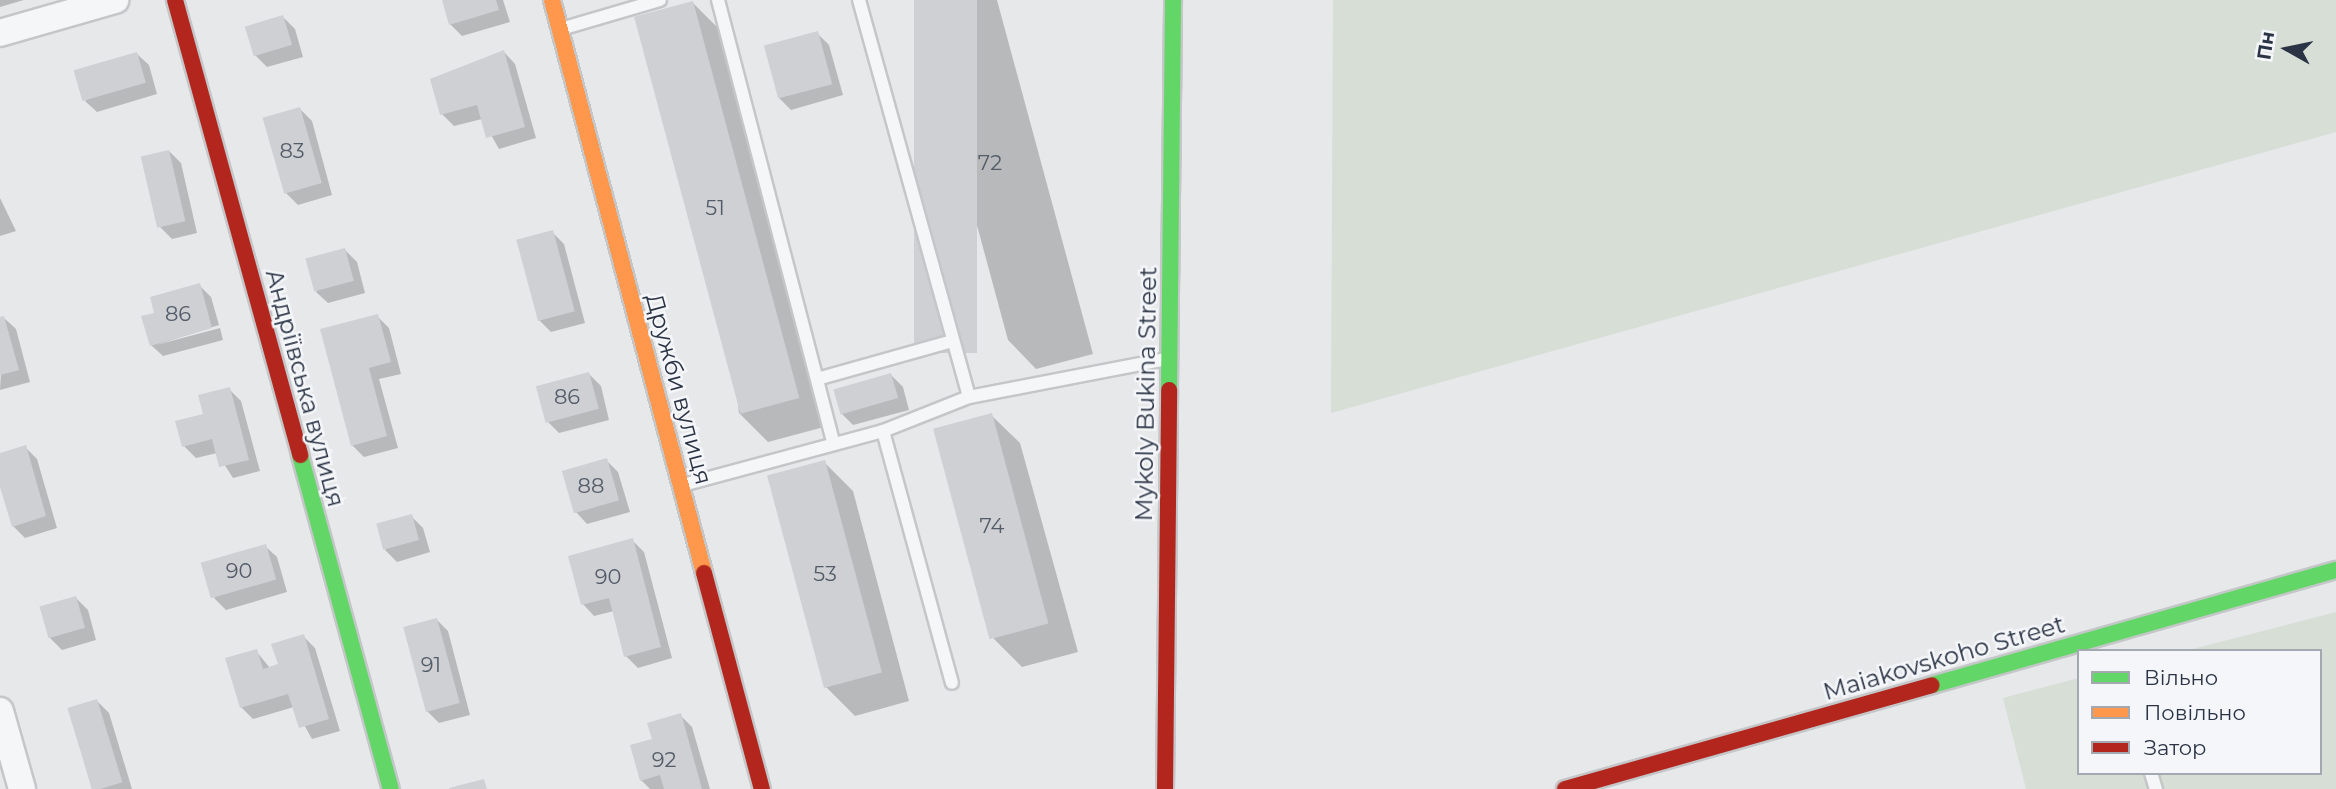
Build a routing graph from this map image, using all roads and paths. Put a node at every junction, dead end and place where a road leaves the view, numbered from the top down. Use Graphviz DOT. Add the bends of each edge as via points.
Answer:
graph roads {
  1 [pos="115,0"];
  2 [pos="175,0"];
  3 [pos="552,0"];
  4 [pos="660,0"];
  5 [pos="718,0"];
  6 [pos="859,0"];
  7 [pos="1173,0"];
  8 [pos="560,29"];
  9 [pos="0,33"];
  10 [pos="949,342"];
  11 [pos="1170,359"];
  12 [pos="817,379"];
  13 [pos="969,397"];
  14 [pos="883,431"];
  15 [pos="833,442"];
  16 [pos="682,485"];
  17 [pos="2336,570"];
  18 [pos="2113,643"];
  19 [pos="2090,649"];
  20 [pos="2077,653"];
  21 [pos="952,683"];
  22 [pos="0,711"];
  23 [pos="22,789"];
  24 [pos="391,789"];
  25 [pos="762,789"];
  26 [pos="1165,789"];
  27 [pos="1565,789"];
  1 -- 9 [label="street"];
  2 -- 24 [label="street, Андріївська вулиця"];
  3 -- 8 [label="street, Дружби вулиця"];
  4 -- 8 [label="lane"];
  5 -- 12 [label="lane"];
  6 -- 10 [label="lane"];
  7 -- 11 [label="street, Mykoly Bukina Street"];
  8 -- 16 [label="street, Дружби вулиця"];
  10 -- 12 [label="lane"];
  10 -- 13 [label="lane"];
  11 -- 13 [label="lane"];
  11 -- 26 [label="street, Mykoly Bukina Street"];
  12 -- 15 [label="lane"];
  13 -- 14 [label="lane"];
  14 -- 15 [label="lane"];
  14 -- 21 [label="lane"];
  15 -- 16 [label="lane"];
  16 -- 25 [label="street, Дружби вулиця"];
  17 -- 18 [label="street, Maiakovskoho Street"];
  18 -- 19 [label="street, Maiakovskoho Street"];
  20 -- 27 [label="street, Maiakovskoho Street"];
  22 -- 23 [label="street"];
}
